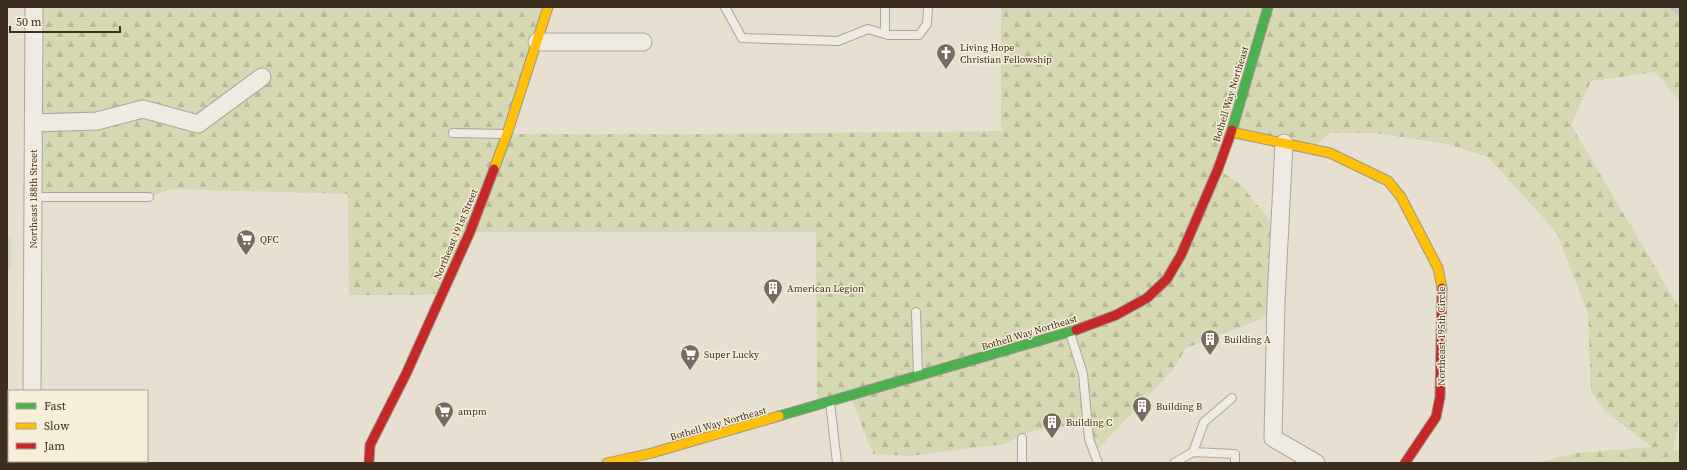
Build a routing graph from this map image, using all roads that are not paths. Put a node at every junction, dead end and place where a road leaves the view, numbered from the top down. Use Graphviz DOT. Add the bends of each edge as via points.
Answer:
graph roads {
  1 [pos="34,7"];
  2 [pos="548,7"];
  3 [pos="725,7"];
  4 [pos="885,7"];
  5 [pos="928,7"];
  6 [pos="1268,7"];
  7 [pos="885,34"];
  8 [pos="537,42"];
  9 [pos="643,42"];
  10 [pos="262,77"];
  11 [pos="34,122"];
  12 [pos="1231,132"];
  13 [pos="453,133"];
  14 [pos="507,134"];
  15 [pos="1284,143"];
  16 [pos="33,197"];
  17 [pos="149,197"];
  18 [pos="916,312"];
  19 [pos="1069,332"];
  20 [pos="918,376"];
  21 [pos="32,390"];
  22 [pos="1232,398"];
  23 [pos="830,402"];
  24 [pos="1022,438"];
  25 [pos="1192,452"];
  26 [pos="368,463"];
  27 [pos="607,463"];
  28 [pos="837,463"];
  29 [pos="1022,463"];
  30 [pos="1098,463"];
  31 [pos="1174,463"];
  32 [pos="1235,463"];
  33 [pos="1316,463"];
  34 [pos="1405,463"];
  1 -- 11 [label="street, Northeast 188th Street"];
  2 -- 8 [label="street, Northeast 191st Street"];
  3 -- 7 [label="lane" via="742,38 838,41 868,29"];
  4 -- 7 [label="lane"];
  5 -- 7 [label="lane" via="927,24 919,35"];
  6 -- 12 [label="street, Bothell Way Northeast"];
  8 -- 9 [label="street"];
  8 -- 14 [label="street, Northeast 191st Street"];
  10 -- 11 [label="street" via="198,124 143,109 97,121"];
  11 -- 16 [label="street, Northeast 188th Street"];
  12 -- 15 [label="street, Northeast 195th Circle"];
  12 -- 19 [label="street, Bothell Way Northeast" via="1182,255 1168,279 1147,298 1116,315"];
  13 -- 14 [label="lane"];
  14 -- 26 [label="street, Northeast 191st Street" via="470,232 406,374 370,445"];
  15 -- 33 [label="street" via="1276,301 1273,438"];
  15 -- 34 [label="street, Northeast 195th Circle" via="1330,153 1388,181 1401,197 1438,268 1442,286 1440,397 1436,417"];
  16 -- 17 [label="lane"];
  16 -- 21 [label="street, Northeast 188th Street"];
  18 -- 20 [label="lane"];
  19 -- 20 [label="street, Bothell Way Northeast"];
  19 -- 30 [label="lane" via="1083,374 1089,439"];
  20 -- 23 [label="street, Bothell Way Northeast"];
  22 -- 25 [label="lane" via="1204,422"];
  23 -- 27 [label="street, Bothell Way Northeast" via="652,453"];
  23 -- 28 [label="lane"];
  24 -- 29 [label="lane"];
  25 -- 31 [label="lane"];
  25 -- 32 [label="lane" via="1235,454"];
}
